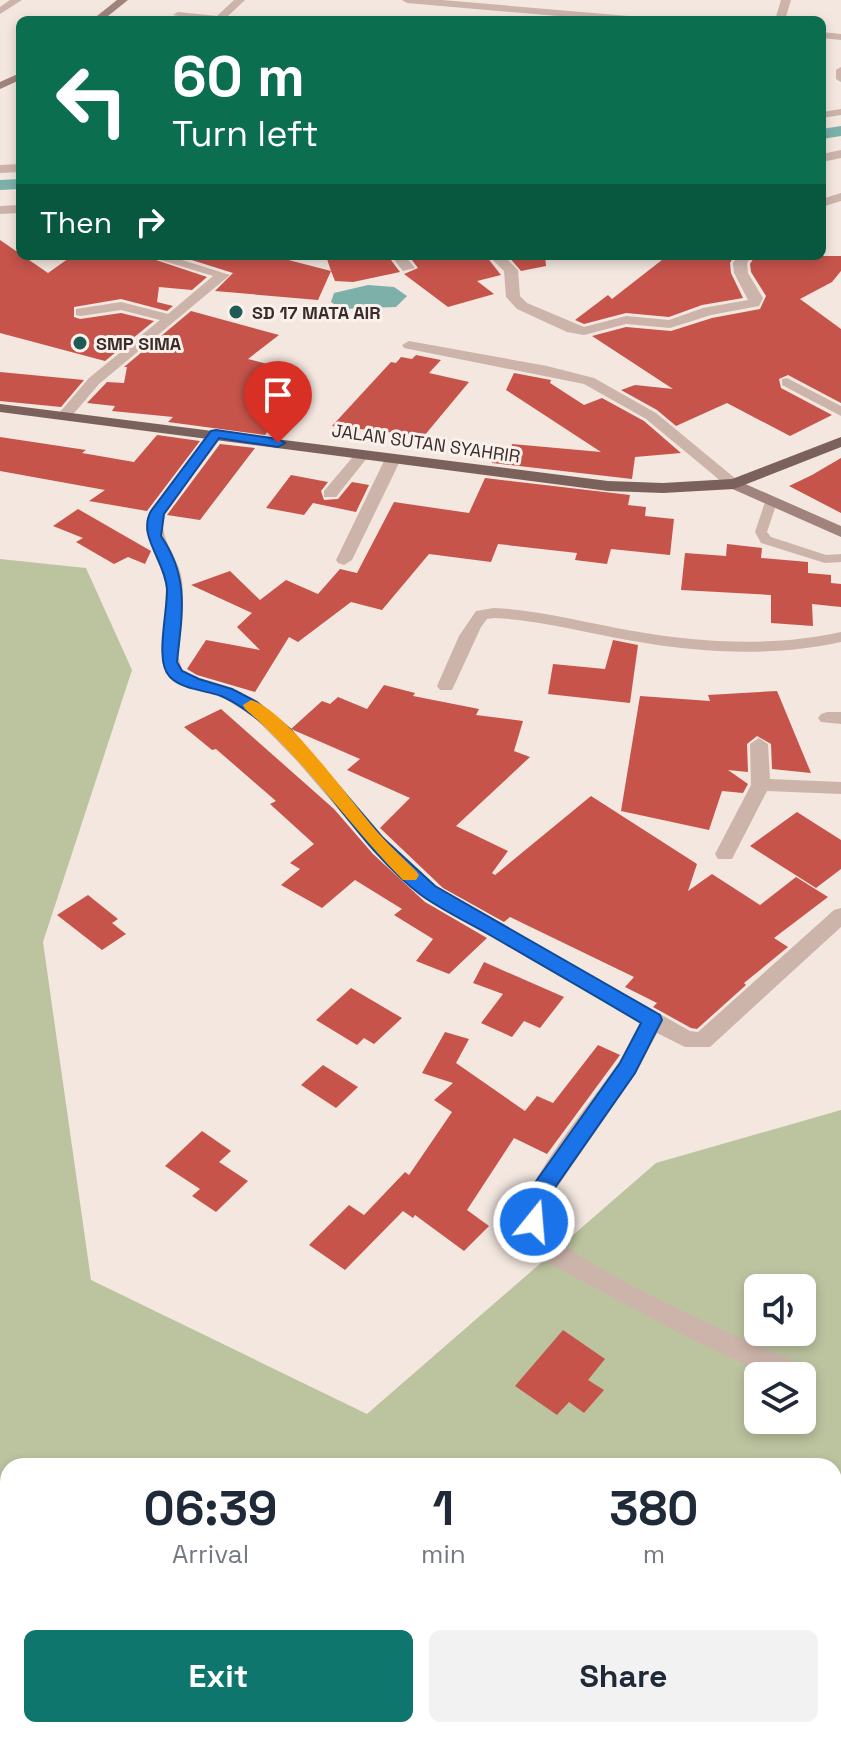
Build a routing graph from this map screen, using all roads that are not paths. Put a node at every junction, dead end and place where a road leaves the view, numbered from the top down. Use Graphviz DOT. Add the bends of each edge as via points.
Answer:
graph roads {
  1 [pos="17,0"];
  2 [pos="123,0"];
  3 [pos="240,0"];
  4 [pos="407,0"];
  5 [pos="0,11"];
  6 [pos="178,15"];
  7 [pos="102,16"];
  8 [pos="186,16"];
  9 [pos="223,16"];
  10 [pos="547,16"];
  11 [pos="841,70"];
  12 [pos="841,79"];
  13 [pos="169,260"];
  14 [pos="401,260"];
  15 [pos="500,260"];
  16 [pos="742,260"];
  17 [pos="408,268"];
  18 [pos="81,312"];
  19 [pos="169,318"];
  20 [pos="409,345"];
  21 [pos="787,382"];
  22 [pos="0,408"];
  23 [pos="841,412"];
  24 [pos="65,415"];
  25 [pos="216,434"];
  26 [pos="841,442"];
  27 [pos="362,455"];
  28 [pos="393,459"];
  29 [pos="734,484"];
  30 [pos="330,494"];
  31 [pos="771,502"];
  32 [pos="841,532"];
  33 [pos="841,558"];
  34 [pos="344,560"];
  35 [pos="841,637"];
  36 [pos="446,686"];
  37 [pos="759,744"];
  38 [pos="761,785"];
  39 [pos="841,788"];
  40 [pos="725,854"];
  41 [pos="841,915"];
  42 [pos="653,1020"];
  43 [pos="765,1362"];
  1 -- 5 [label="street"];
  2 -- 7 [label="street"];
  3 -- 9 [label="street"];
  4 -- 10 [label="street"];
  6 -- 8 [label="street"];
  11 -- 12 [label="street"];
  13 -- 19 [label="street" via="223,275"];
  14 -- 17 [label="street"];
  15 -- 16 [label="street" via="511,270 513,297 522,306 588,331 626,320 670,324 754,303 741,273"];
  18 -- 19 [label="street" via="123,306"];
  19 -- 24 [label="street" via="94,381"];
  20 -- 29 [label="street" via="575,375 651,416"];
  21 -- 23 [label="street"];
  22 -- 24 [label="main road, JALAN SUTAN SYAHRIR"];
  24 -- 25 [label="main road, JALAN SUTAN SYAHRIR"];
  25 -- 27 [label="main road, JALAN SUTAN SYAHRIR"];
  25 -- 42 [label="street" via="153,524 173,575 169,662 176,674 251,705 284,733 375,841 428,891"];
  26 -- 29 [label="main road, JALAN SUTAN SYAHRIR"];
  27 -- 28 [label="main road, JALAN SUTAN SYAHRIR"];
  27 -- 30 [label="street"];
  28 -- 29 [label="main road, JALAN SUTAN SYAHRIR" via="608,486"];
  28 -- 34 [label="street"];
  29 -- 31 [label="street"];
  31 -- 32 [label="street"];
  31 -- 33 [label="lane" via="761,532 766,540 825,559"];
  35 -- 36 [label="street" via="779,646 685,641 488,614 474,622"];
  37 -- 38 [label="street"];
  38 -- 39 [label="street"];
  38 -- 40 [label="street"];
  41 -- 42 [label="street" via="702,1041 690,1041"];
  42 -- 43 [label="street" via="627,1068 532,1207 538,1236 556,1255"];
}
